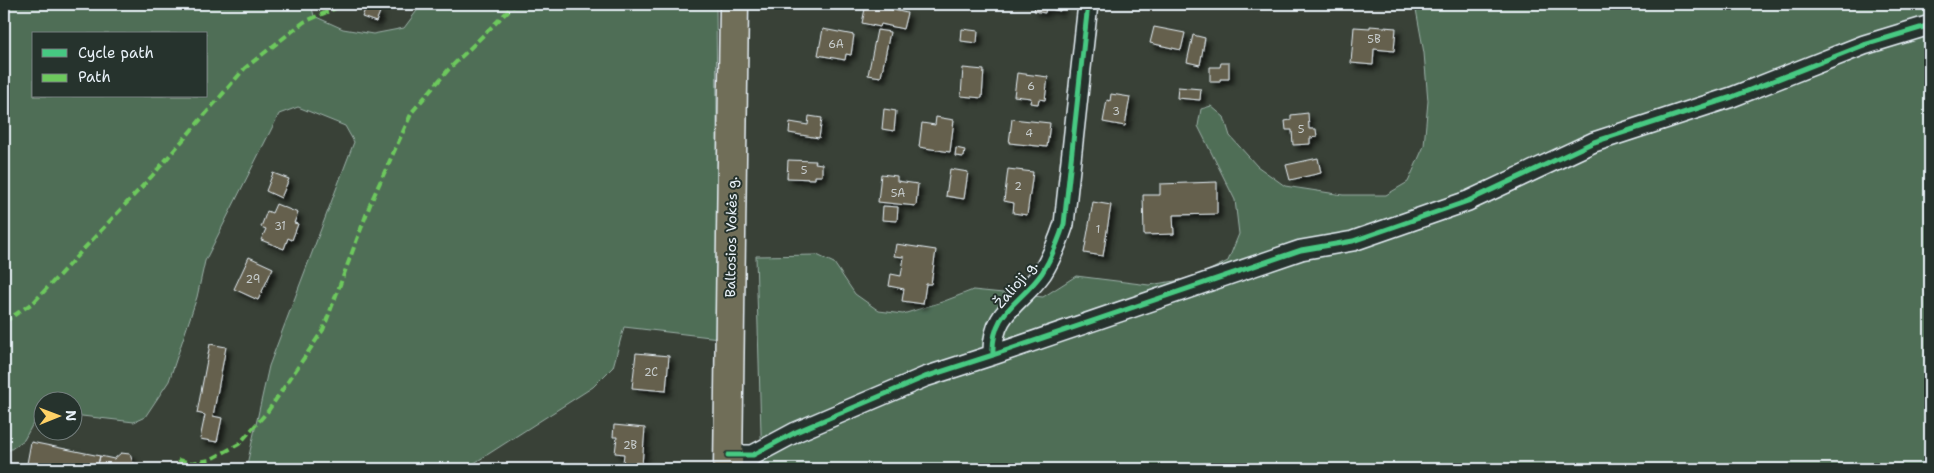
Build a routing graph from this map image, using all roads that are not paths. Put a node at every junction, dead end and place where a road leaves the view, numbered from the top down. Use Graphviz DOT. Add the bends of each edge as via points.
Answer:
graph roads {
  1 [pos="734,4"];
  2 [pos="1088,4"];
  3 [pos="1930,25"];
  4 [pos="993,355"];
  5 [pos="728,462"];
  1 -- 5 [label="main road, Baltosios Vokės g."];
  2 -- 4 [label="street, Žalioji g." via="1064,224 1057,248 1041,274 1005,310 996,329"];
  3 -- 4 [label="street" via="1864,44 1732,97 1594,142 1459,204 1353,241 1301,250"];
  4 -- 5 [label="street" via="925,377 796,432 753,455"];
}
